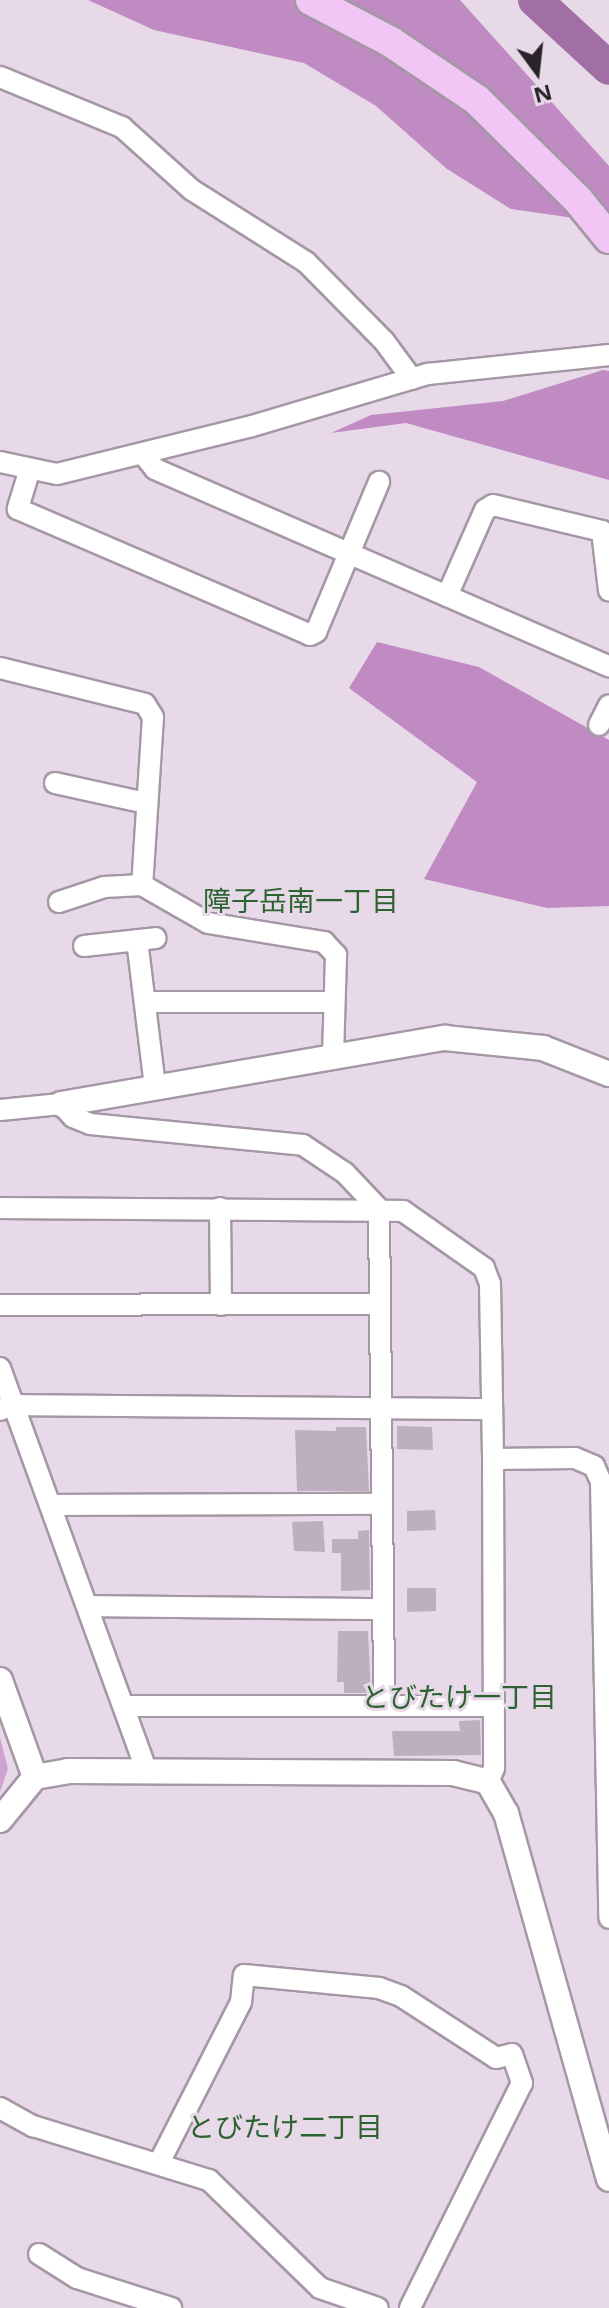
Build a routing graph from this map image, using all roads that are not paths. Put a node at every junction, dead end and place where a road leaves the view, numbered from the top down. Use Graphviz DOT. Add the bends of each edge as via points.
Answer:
graph roads {
  1 [pos="311,0"];
  2 [pos="0,77"];
  3 [pos="609,238"];
  4 [pos="609,355"];
  5 [pos="412,379"];
  6 [pos="143,454"];
  7 [pos="0,462"];
  8 [pos="29,472"];
  9 [pos="379,482"];
  10 [pos="349,553"];
  11 [pos="609,591"];
  12 [pos="447,596"];
  13 [pos="609,666"];
  14 [pos="0,668"];
  15 [pos="609,705"];
  16 [pos="599,725"];
  17 [pos="55,783"];
  18 [pos="146,803"];
  19 [pos="142,885"];
  20 [pos="59,902"];
  21 [pos="84,946"];
  22 [pos="145,1002"];
  23 [pos="332,1002"];
  24 [pos="333,1057"];
  25 [pos="609,1074"];
  26 [pos="155,1086"];
  27 [pos="61,1104"];
  28 [pos="0,1110"];
  29 [pos="0,1208"];
  30 [pos="220,1208"];
  31 [pos="379,1209"];
  32 [pos="380,1304"];
  33 [pos="0,1305"];
  34 [pos="221,1305"];
  35 [pos="0,1368"];
  36 [pos="381,1407"];
  37 [pos="6,1408"];
  38 [pos="492,1409"];
  39 [pos="493,1459"];
  40 [pos="382,1504"];
  41 [pos="51,1505"];
  42 [pos="89,1606"];
  43 [pos="383,1609"];
  44 [pos="1,1685"];
  45 [pos="384,1704"];
  46 [pos="126,1706"];
  47 [pos="494,1706"];
  48 [pos="146,1770"];
  49 [pos="35,1777"];
  50 [pos="488,1782"];
  51 [pos="0,1820"];
  52 [pos="608,1911"];
  53 [pos="0,2108"];
  54 [pos="159,2163"];
  55 [pos="609,2179"];
  56 [pos="39,2254"];
  57 [pos="115,2300"];
  58 [pos="171,2308"];
  59 [pos="378,2308"];
  60 [pos="410,2308"];
  1 -- 3 [label="main road" via="391,42 477,100"];
  2 -- 5 [label="street" via="122,127 192,190 306,262 384,341"];
  4 -- 5 [label="street"];
  5 -- 6 [label="street"];
  6 -- 8 [label="street" via="57,474"];
  6 -- 10 [label="street" via="155,469"];
  7 -- 8 [label="street"];
  8 -- 10 [label="street" via="18,509 310,635 316,632"];
  9 -- 10 [label="street"];
  10 -- 12 [label="street"];
  11 -- 12 [label="street" via="602,531 493,505 485,510"];
  12 -- 13 [label="street"];
  14 -- 18 [label="street" via="145,704 153,717"];
  15 -- 16 [label="street"];
  17 -- 18 [label="street"];
  18 -- 19 [label="street"];
  19 -- 20 [label="street" via="104,887"];
  19 -- 23 [label="street" via="208,923 324,942 336,955"];
  21 -- 22 [label="street" via="147,939"];
  22 -- 23 [label="street"];
  22 -- 26 [label="street"];
  23 -- 24 [label="street"];
  24 -- 25 [label="street" via="479,1037 543,1048"];
  24 -- 26 [label="street"];
  26 -- 27 [label="street"];
  27 -- 28 [label="street"];
  27 -- 31 [label="street" via="90,1124 303,1145 345,1173"];
  29 -- 30 [label="street"];
  30 -- 31 [label="street"];
  30 -- 34 [label="street"];
  31 -- 32 [label="street"];
  31 -- 38 [label="street" via="403,1211 484,1268 490,1284"];
  32 -- 34 [label="street"];
  32 -- 36 [label="street"];
  33 -- 34 [label="street"];
  35 -- 37 [label="street"];
  36 -- 37 [label="street"];
  36 -- 38 [label="street"];
  36 -- 40 [label="street"];
  37 -- 41 [label="street"];
  38 -- 39 [label="street"];
  39 -- 47 [label="street"];
  39 -- 52 [label="street" via="575,1458 594,1466 601,1482"];
  40 -- 41 [label="street"];
  40 -- 43 [label="street"];
  41 -- 42 [label="street"];
  42 -- 43 [label="street"];
  42 -- 46 [label="street"];
  43 -- 45 [label="street"];
  44 -- 49 [label="street"];
  45 -- 46 [label="street"];
  45 -- 47 [label="street"];
  46 -- 48 [label="street"];
  47 -- 50 [label="street" via="494,1768"];
  48 -- 49 [label="street"];
  48 -- 50 [label="street" via="453,1773"];
  49 -- 51 [label="street"];
  50 -- 55 [label="street" via="506,1813"];
  53 -- 54 [label="street" via="33,2126"];
  54 -- 59 [label="street" via="209,2180 320,2288"];
  54 -- 60 [label="street" via="241,2002 244,1975 379,1988 401,1996 496,2058 512,2054 522,2083"];
  56 -- 57 [label="street"];
  57 -- 58 [label="street"];
}
